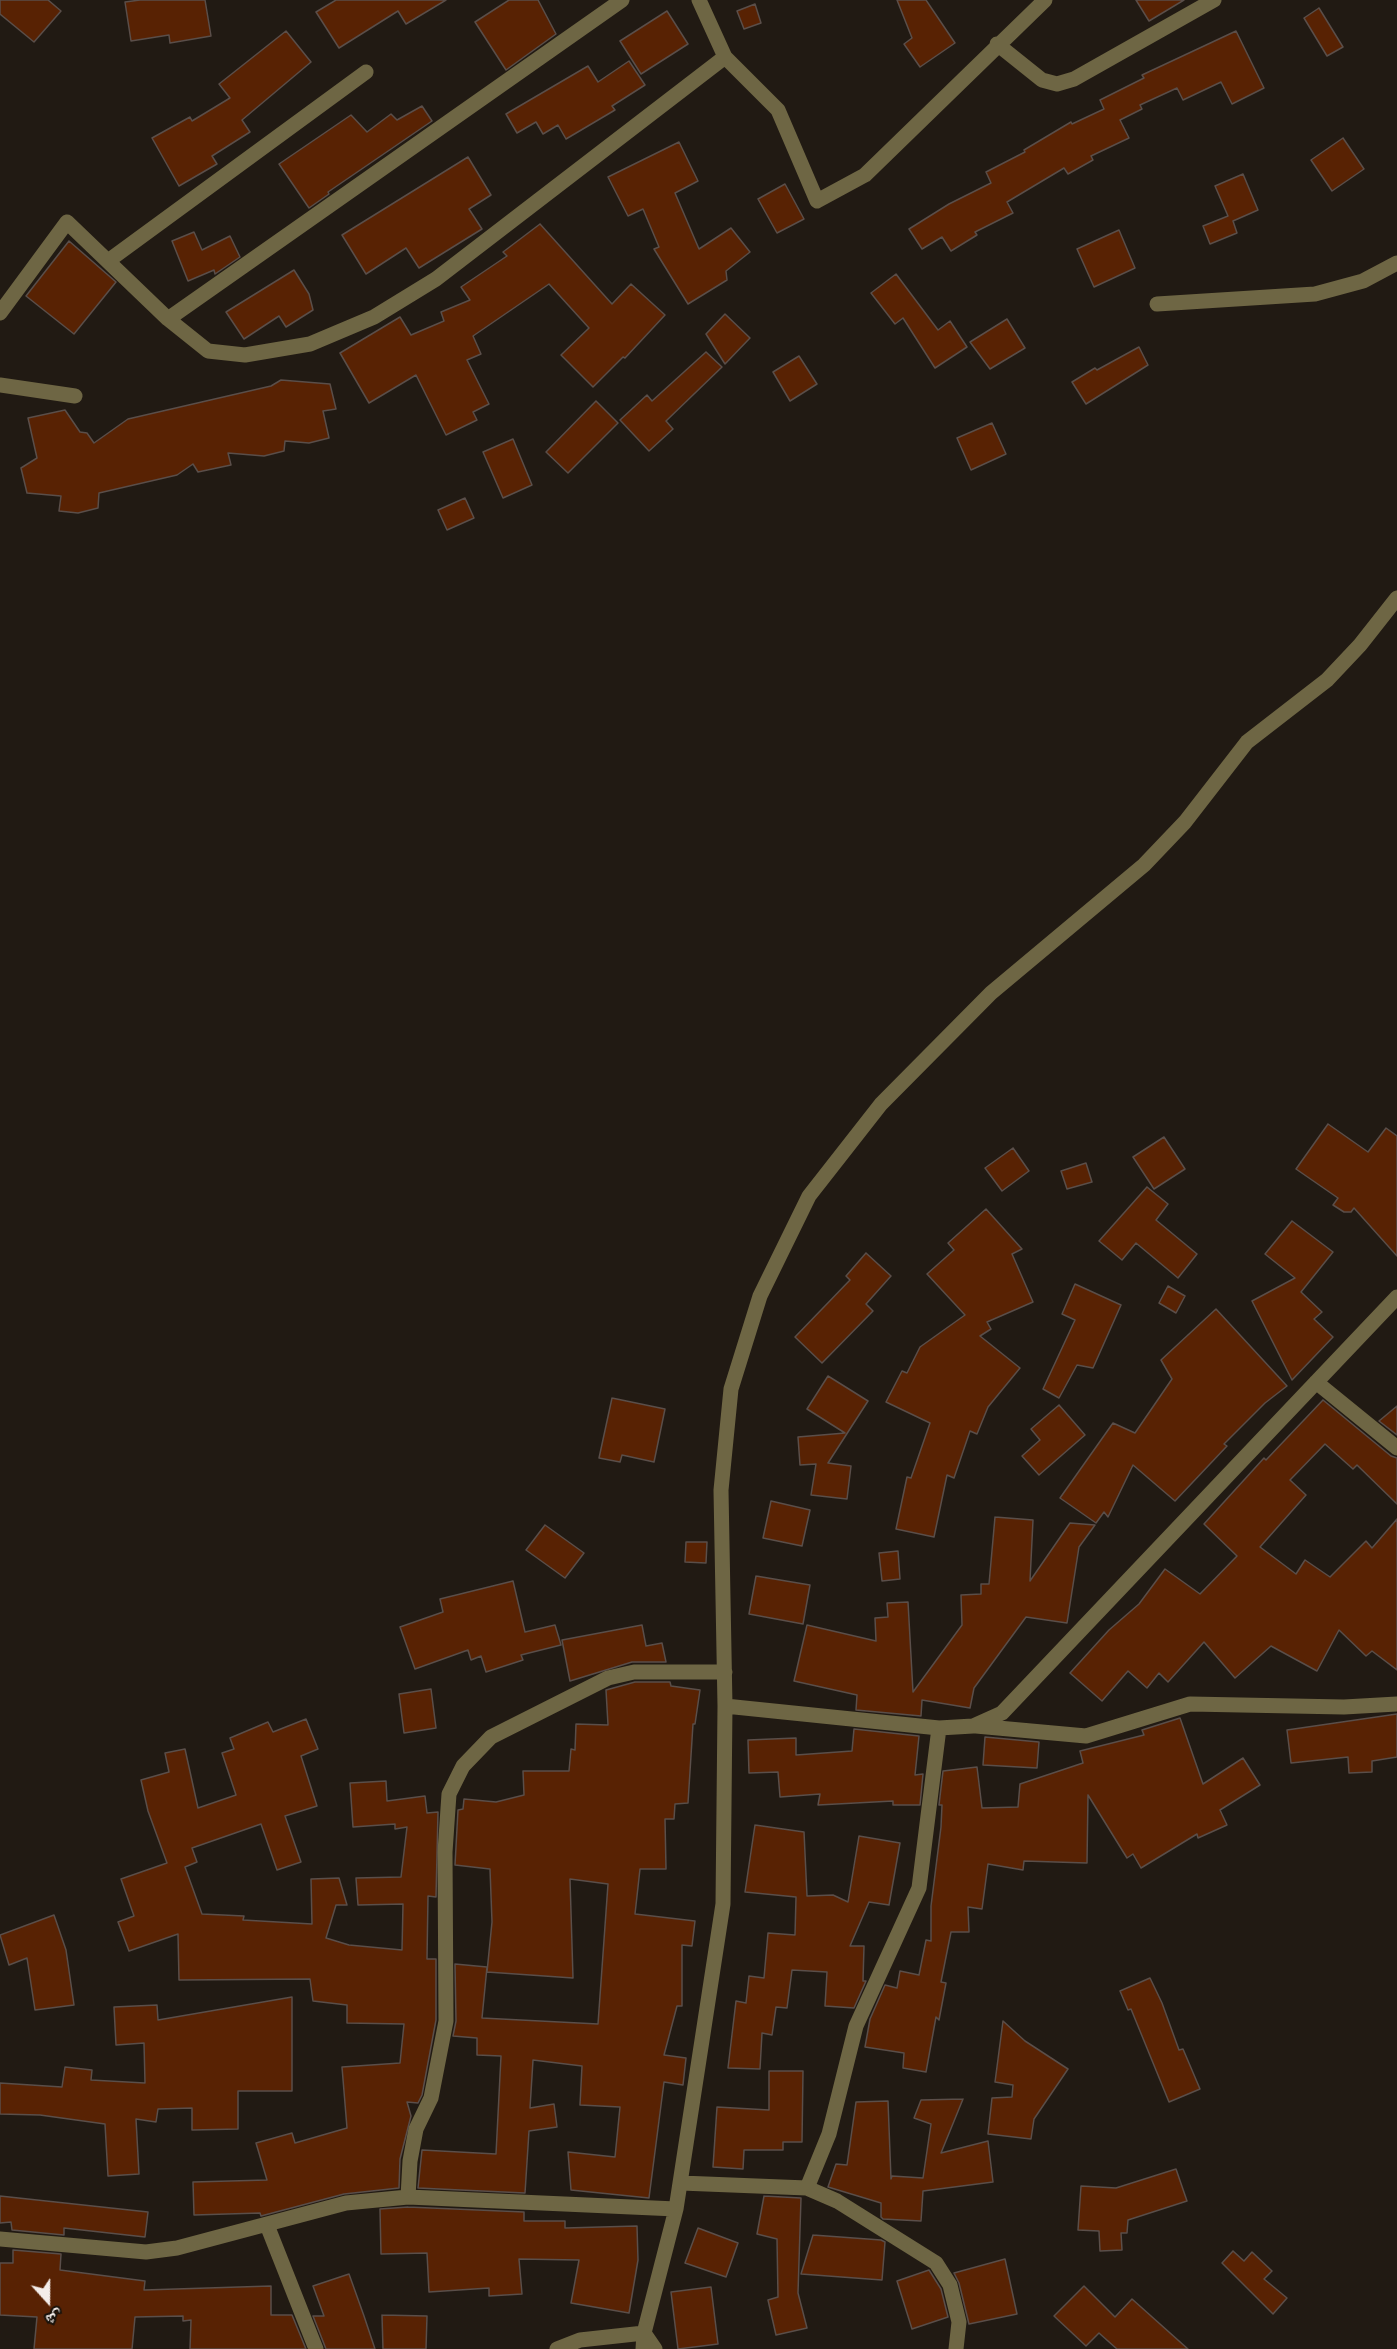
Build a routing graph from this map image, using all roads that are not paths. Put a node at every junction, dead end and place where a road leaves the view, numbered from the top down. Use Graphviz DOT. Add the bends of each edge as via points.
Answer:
graph roads {
  1 [pos="622,0"];
  2 [pos="699,0"];
  3 [pos="1045,0"];
  4 [pos="1214,0"];
  5 [pos="997,44"];
  6 [pos="725,57"];
  7 [pos="366,72"];
  8 [pos="108,261"];
  9 [pos="1397,263"];
  10 [pos="1157,303"];
  11 [pos="0,313"];
  12 [pos="168,319"];
  13 [pos="0,385"];
  14 [pos="75,396"];
  15 [pos="1397,598"];
  16 [pos="1397,1297"];
  17 [pos="1316,1382"];
  18 [pos="1397,1448"];
  19 [pos="725,1672"];
  20 [pos="1397,1704"];
  21 [pos="725,1706"];
  22 [pos="973,1726"];
  23 [pos="939,1728"];
  24 [pos="681,2183"];
  25 [pos="807,2188"];
  26 [pos="408,2197"];
  27 [pos="676,2209"];
  28 [pos="267,2225"];
  29 [pos="0,2239"];
  30 [pos="644,2333"];
  31 [pos="316,2349"];
  32 [pos="557,2349"];
  33 [pos="643,2349"];
  34 [pos="655,2349"];
  35 [pos="956,2349"];
  1 -- 12 [label="street"];
  2 -- 6 [label="street"];
  3 -- 5 [label="street"];
  4 -- 5 [label="street" via="1074,79 1057,84 1042,80"];
  5 -- 6 [label="street" via="865,175 817,201 778,110"];
  6 -- 12 [label="street" via="445,272 374,317 310,344 245,355 208,351"];
  7 -- 8 [label="street"];
  8 -- 11 [label="street" via="67,222"];
  8 -- 12 [label="street"];
  9 -- 10 [label="street" via="1363,281 1315,294"];
  13 -- 14 [label="street"];
  15 -- 19 [label="street" via="1327,680 1247,742 1185,822 1144,865 991,993 888,1096 809,1196 760,1296 731,1389 721,1490"];
  16 -- 17 [label="street"];
  17 -- 18 [label="street"];
  17 -- 22 [label="street" via="1002,1713"];
  19 -- 21 [label="street"];
  19 -- 26 [label="street" via="634,1672 608,1678 491,1737 463,1766 449,1794 446,1829 446,2021 431,2098 416,2129"];
  20 -- 22 [label="street" via="1190,1704 1086,1736"];
  21 -- 23 [label="street"];
  21 -- 24 [label="street" via="723,1904"];
  22 -- 23 [label="street"];
  23 -- 25 [label="street" via="919,1888 856,2026 829,2134"];
  24 -- 25 [label="street"];
  24 -- 27 [label="street"];
  25 -- 35 [label="street" via="837,2201 936,2263 950,2285 959,2322"];
  26 -- 27 [label="street"];
  26 -- 28 [label="street" via="346,2203"];
  27 -- 30 [label="street"];
  28 -- 29 [label="street" via="146,2252"];
  28 -- 31 [label="street"];
  30 -- 32 [label="street" via="580,2340"];
  30 -- 33 [label="street"];
  30 -- 34 [label="street"];
}
